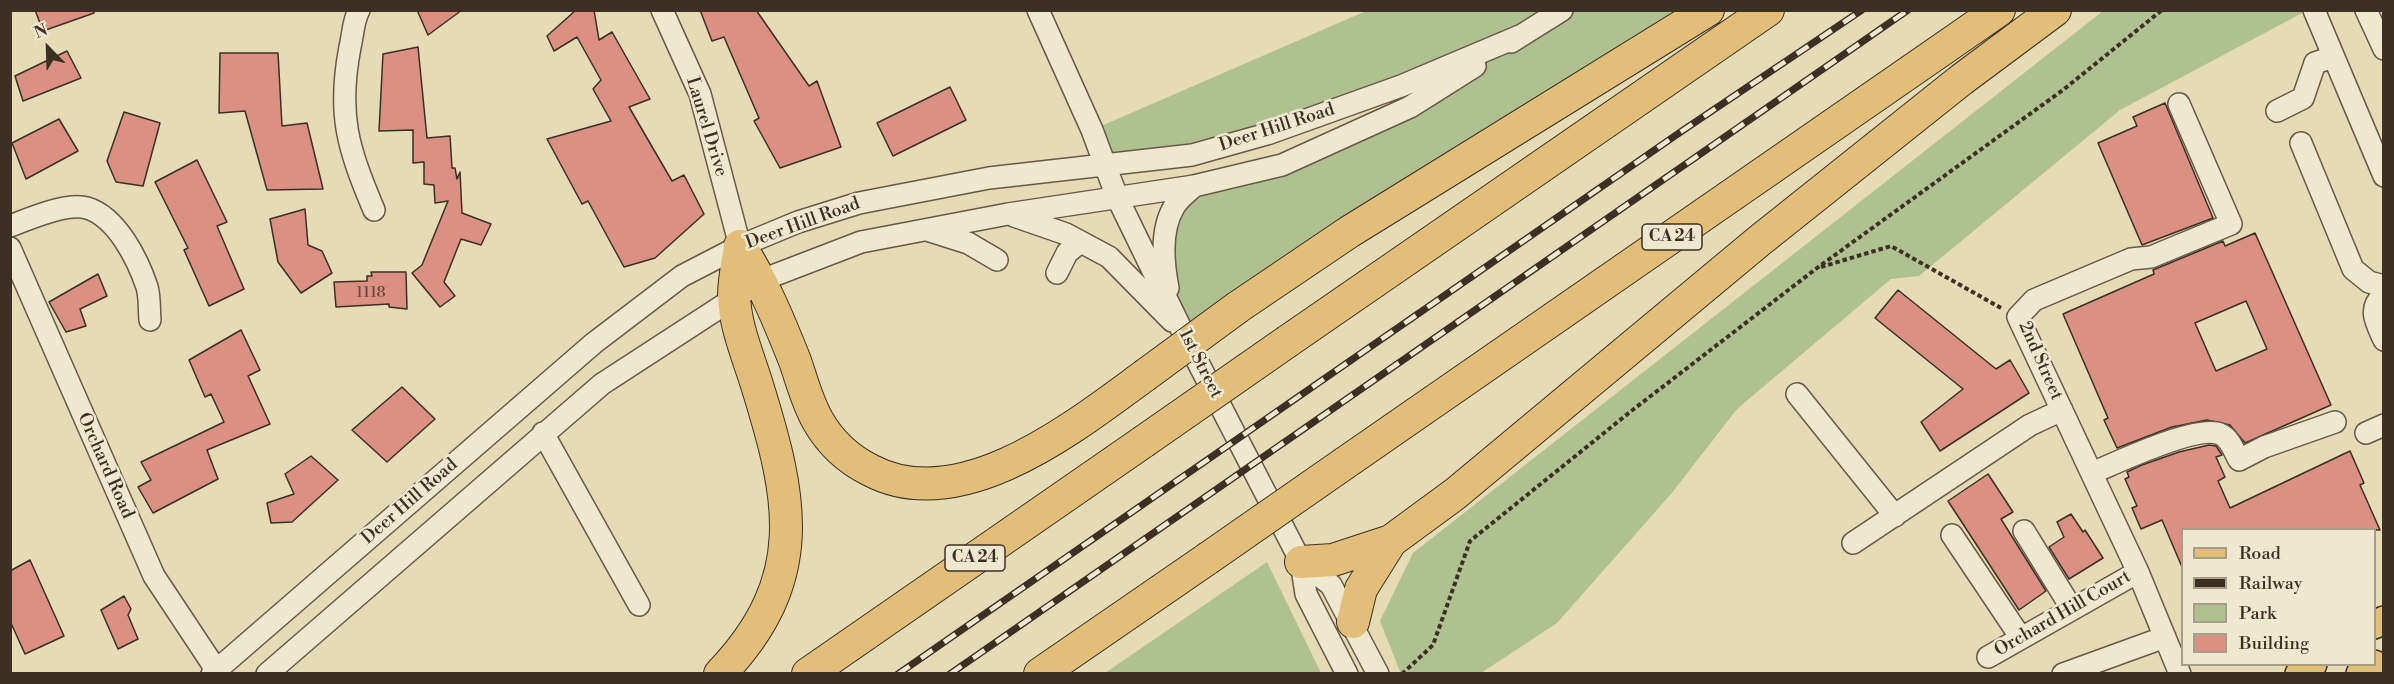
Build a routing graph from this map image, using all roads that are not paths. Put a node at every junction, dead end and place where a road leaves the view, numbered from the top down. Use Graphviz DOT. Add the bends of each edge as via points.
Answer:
graph roads {
  1 [pos="359,10"];
  2 [pos="662,10"];
  3 [pos="1038,10"];
  4 [pos="1562,10"];
  5 [pos="1708,10"];
  6 [pos="1768,10"];
  7 [pos="1999,10"];
  8 [pos="2055,10"];
  9 [pos="2314,10"];
  10 [pos="2366,10"];
  11 [pos="1522,35"];
  12 [pos="2384,49"];
  13 [pos="2333,57"];
  14 [pos="2179,105"];
  15 [pos="2277,111"];
  16 [pos="2301,143"];
  17 [pos="1105,164"];
  18 [pos="2384,176"];
  19 [pos="1194,186"];
  20 [pos="1117,197"];
  21 [pos="374,210"];
  22 [pos="1008,214"];
  23 [pos="10,226"];
  24 [pos="924,230"];
  25 [pos="1080,242"];
  26 [pos="740,246"];
  27 [pos="10,248"];
  28 [pos="996,260"];
  29 [pos="1057,273"];
  30 [pos="762,280"];
  31 [pos="2384,286"];
  32 [pos="2384,294"];
  33 [pos="734,296"];
  34 [pos="150,320"];
  35 [pos="1178,321"];
  36 [pos="2384,340"];
  37 [pos="1797,394"];
  38 [pos="2062,410"];
  39 [pos="2335,422"];
  40 [pos="543,433"];
  41 [pos="2092,473"];
  42 [pos="1894,516"];
  43 [pos="2024,531"];
  44 [pos="1952,535"];
  45 [pos="1391,541"];
  46 [pos="1853,543"];
  47 [pos="1302,562"];
  48 [pos="2138,572"];
  49 [pos="639,605"];
  50 [pos="2072,609"];
  51 [pos="1353,622"];
  52 [pos="2165,637"];
  53 [pos="2021,638"];
  54 [pos="1988,657"];
  55 [pos="216,672"];
  56 [pos="267,674"];
  57 [pos="720,674"];
  58 [pos="808,674"];
  59 [pos="1040,674"];
  60 [pos="1347,674"];
  61 [pos="1378,674"];
  62 [pos="2063,674"];
  63 [pos="2180,674"];
  1 -- 21 [label="street" via="346,68 344,110 351,154"];
  2 -- 26 [label="street, Laurel Drive" via="700,94"];
  3 -- 17 [label="street, 1st Street"];
  4 -- 11 [label="street, Deer Hill Road"];
  5 -- 30 [label="highway, bridge" via="1349,232 1059,434 988,472 939,484 893,480 854,461 824,430 812,409"];
  6 -- 58 [label="highway, CA 24, bridge"];
  7 -- 59 [label="highway, CA 24, bridge"];
  8 -- 45 [label="highway" via="1961,80 1473,479"];
  9 -- 13 [label="street"];
  10 -- 12 [label="street"];
  11 -- 17 [label="street, Deer Hill Road" via="1401,86 1267,134 1192,155"];
  11 -- 19 [label="street, Deer Hill Road" via="1410,107 1282,165"];
  13 -- 15 [label="street" via="2315,63 2303,98"];
  13 -- 18 [label="street"];
  14 -- 38 [label="street, 2nd Street" via="2231,224 2034,300 2018,317"];
  16 -- 31 [label="street" via="2353,268 2369,282"];
  17 -- 20 [label="street, 1st Street"];
  17 -- 26 [label="street, Deer Hill Road" via="989,178 859,202"];
  19 -- 20 [label="street, Deer Hill Road"];
  19 -- 35 [label="street" via="1174,206 1165,231 1164,267"];
  20 -- 22 [label="street, Deer Hill Road"];
  20 -- 35 [label="street, 1st Street"];
  22 -- 24 [label="street, Deer Hill Road"];
  22 -- 25 [label="street" via="1032,220"];
  23 -- 34 [label="street" via="58,210 86,208 110,224 130,250 148,289"];
  24 -- 28 [label="street" via="968,243"];
  24 -- 30 [label="street, Deer Hill Road" via="861,242"];
  25 -- 29 [label="street" via="1067,253"];
  25 -- 35 [label="street" via="1109,257"];
  26 -- 30 [label="highway"];
  26 -- 33 [label="highway"];
  26 -- 55 [label="street, Deer Hill Road" via="682,276 594,343"];
  27 -- 55 [label="street, Orchard Road" via="154,576"];
  30 -- 33 [label="street, Deer Hill Road"];
  32 -- 36 [label="street" via="2372,313"];
  33 -- 40 [label="street, Deer Hill Road" via="602,384"];
  33 -- 57 [label="highway" via="740,329 781,464 787,522 783,559 766,610 749,639"];
  35 -- 47 [label="street, 1st Street"];
  37 -- 42 [label="street"];
  38 -- 41 [label="street, 2nd Street"];
  38 -- 42 [label="street" via="2030,425"];
  39 -- 41 [label="street" via="2239,460 2221,434 2201,433 2170,441"];
  40 -- 49 [label="street"];
  40 -- 56 [label="street, Deer Hill Road"];
  41 -- 48 [label="street, 2nd Street"];
  42 -- 46 [label="street"];
  43 -- 50 [label="street"];
  44 -- 53 [label="street"];
  45 -- 47 [label="highway" via="1333,560"];
  45 -- 51 [label="highway" via="1361,589"];
  47 -- 51 [label="street, 1st Street" via="1331,585"];
  47 -- 60 [label="street, 1st Street" via="1306,594"];
  48 -- 50 [label="street, Orchard Hill Court"];
  48 -- 52 [label="street, 2nd Street"];
  50 -- 53 [label="street, Orchard Hill Court"];
  51 -- 61 [label="street, 1st Street"];
  52 -- 62 [label="street"];
  52 -- 63 [label="street, 2nd Street"];
  53 -- 54 [label="street, Orchard Hill Court"];
}
